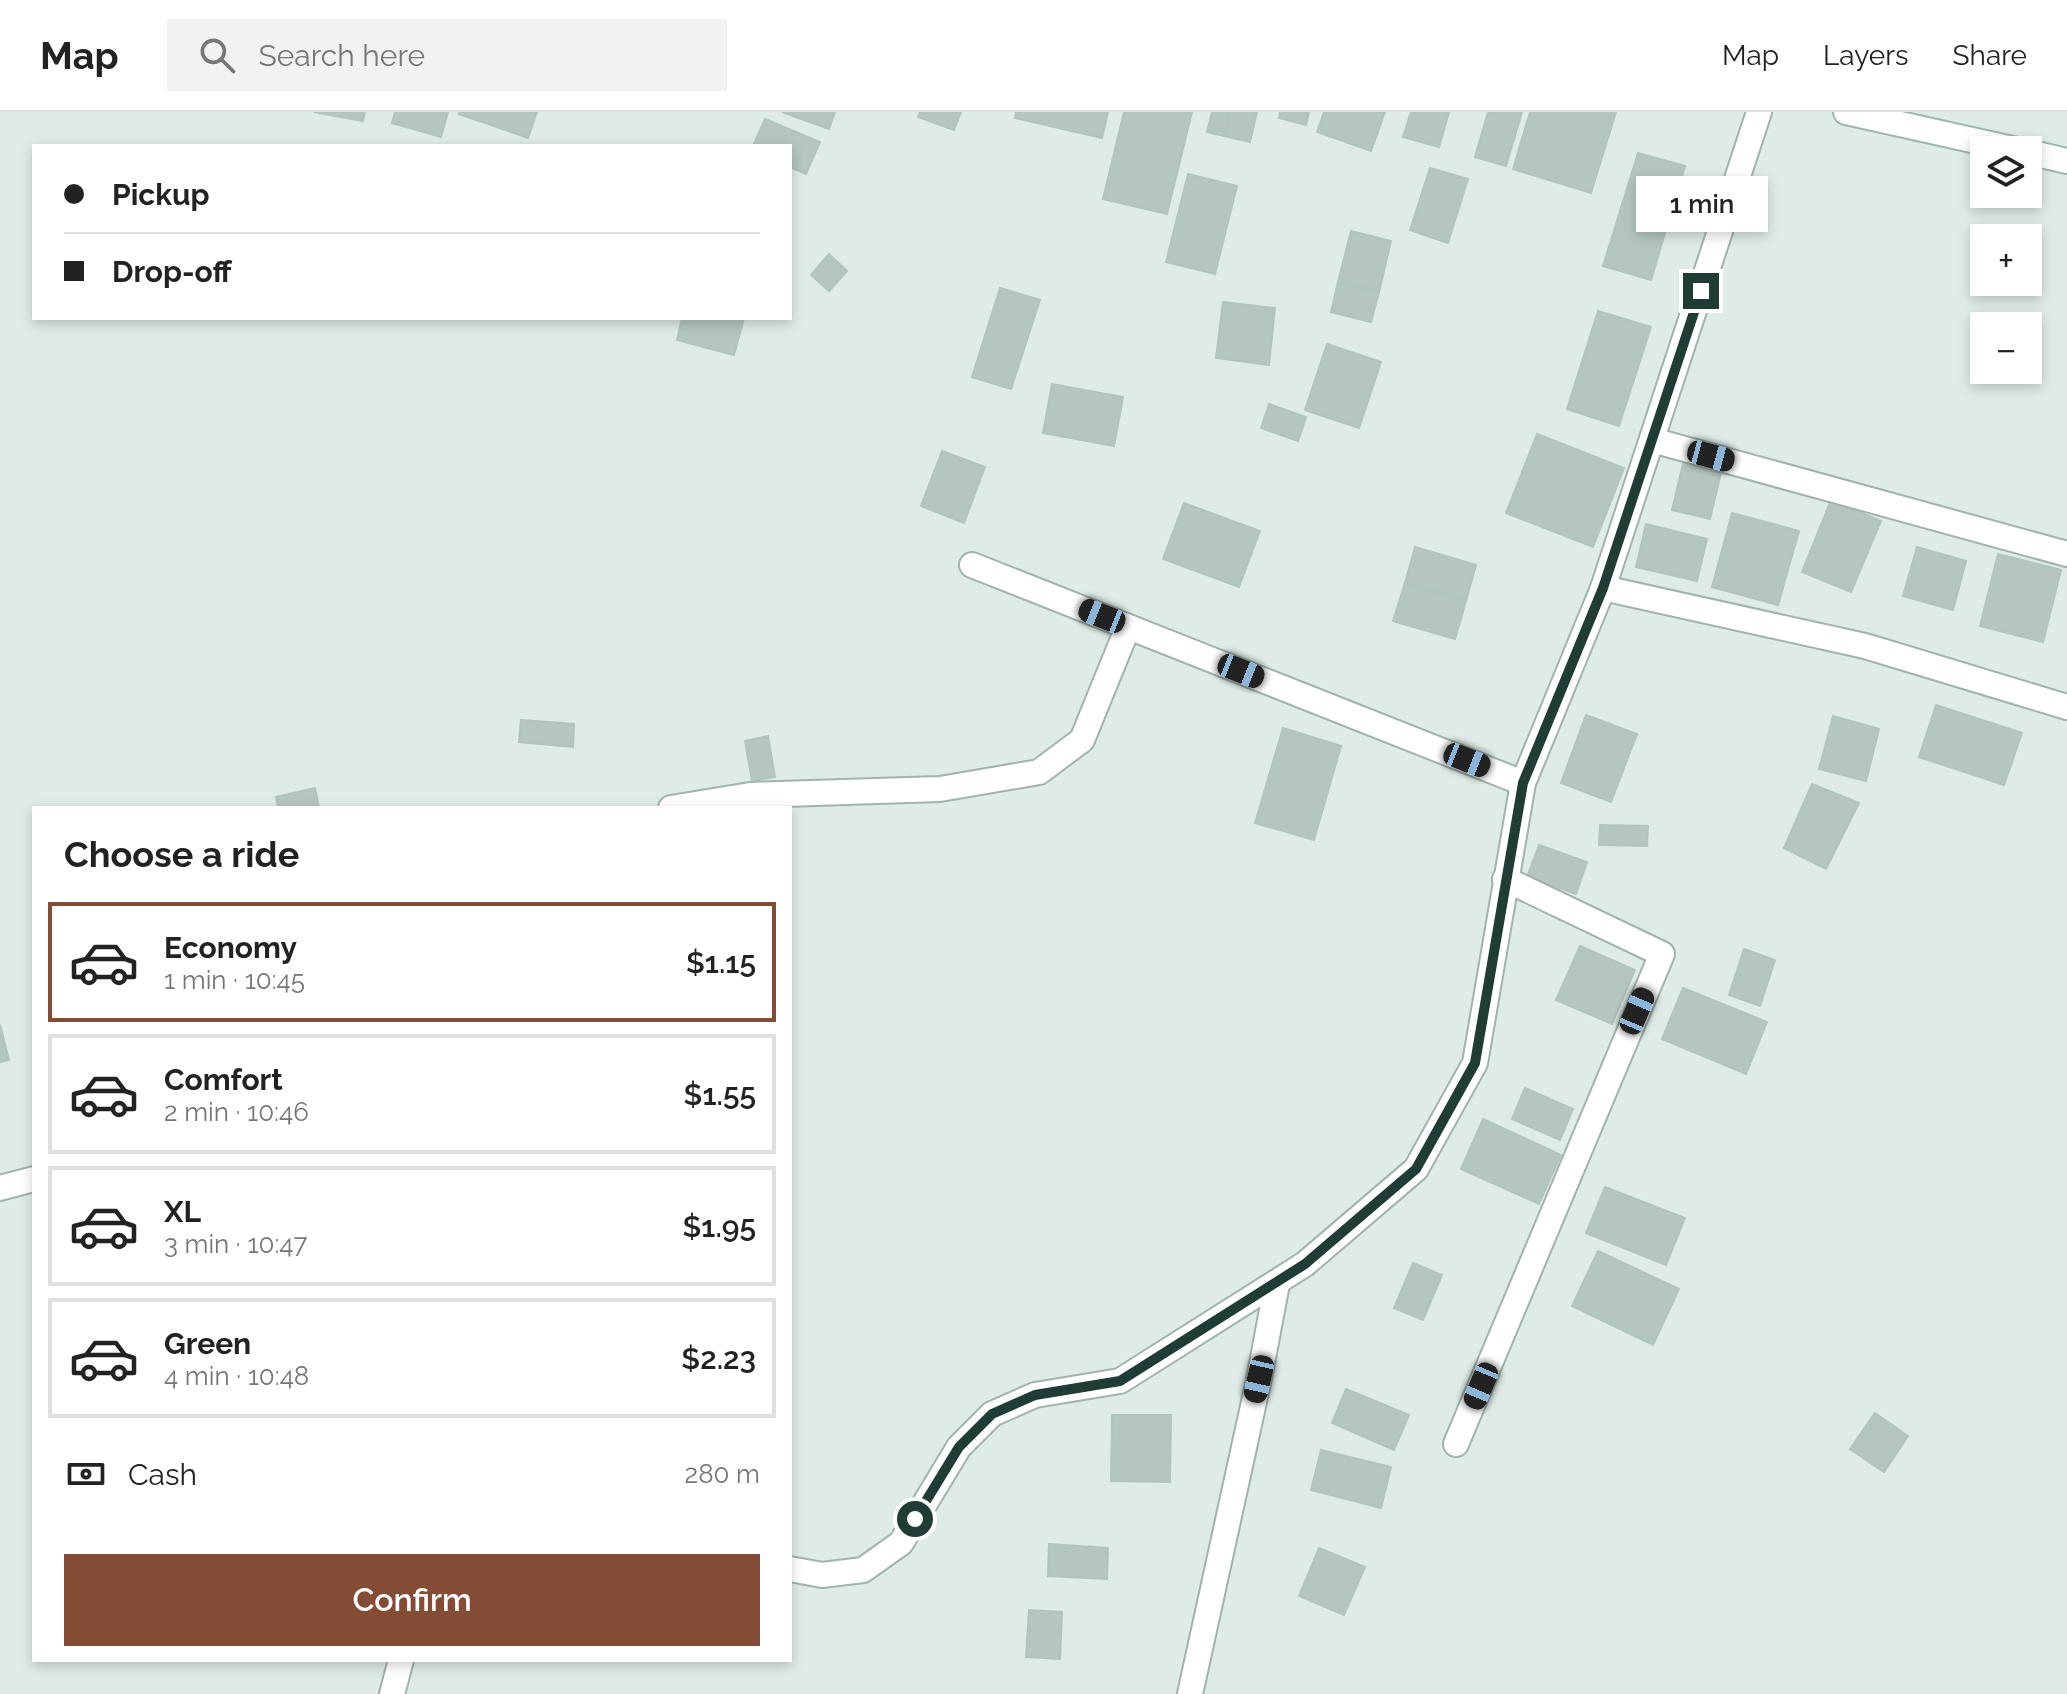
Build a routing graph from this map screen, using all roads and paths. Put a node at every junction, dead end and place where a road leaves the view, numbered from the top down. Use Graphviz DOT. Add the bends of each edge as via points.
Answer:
graph roads {
  1 [pos="1759,112"];
  2 [pos="1846,112"];
  3 [pos="1970,140"];
  4 [pos="2042,155"];
  5 [pos="2067,161"];
  6 [pos="1652,440"];
  7 [pos="2067,554"];
  8 [pos="972,565"];
  9 [pos="1603,588"];
  10 [pos="1128,627"];
  11 [pos="2067,707"];
  12 [pos="1523,783"];
  13 [pos="683,806"];
  14 [pos="1505,879"];
  15 [pos="32,1180"];
  16 [pos="0,1188"];
  17 [pos="1277,1284"];
  18 [pos="1456,1444"];
  19 [pos="792,1569"];
  20 [pos="400,1662"];
  21 [pos="392,1694"];
  22 [pos="1190,1694"];
  1 -- 6 [label="street"];
  2 -- 3 [label="street"];
  4 -- 5 [label="street"];
  6 -- 7 [label="street"];
  6 -- 9 [label="street"];
  8 -- 10 [label="street"];
  9 -- 11 [label="street" via="1865,646"];
  9 -- 12 [label="street"];
  10 -- 12 [label="street"];
  10 -- 13 [label="street" via="1082,740 1039,772 940,789 750,795"];
  12 -- 14 [label="street"];
  14 -- 17 [label="street" via="1475,1063 1446,1119 1416,1169"];
  14 -- 18 [label="street" via="1662,954"];
  15 -- 16 [label="street"];
  17 -- 19 [label="street" via="1120,1381 1035,1395 992,1414 959,1447 901,1543 863,1570 822,1575"];
  17 -- 22 [label="street"];
  20 -- 21 [label="street"];
}
